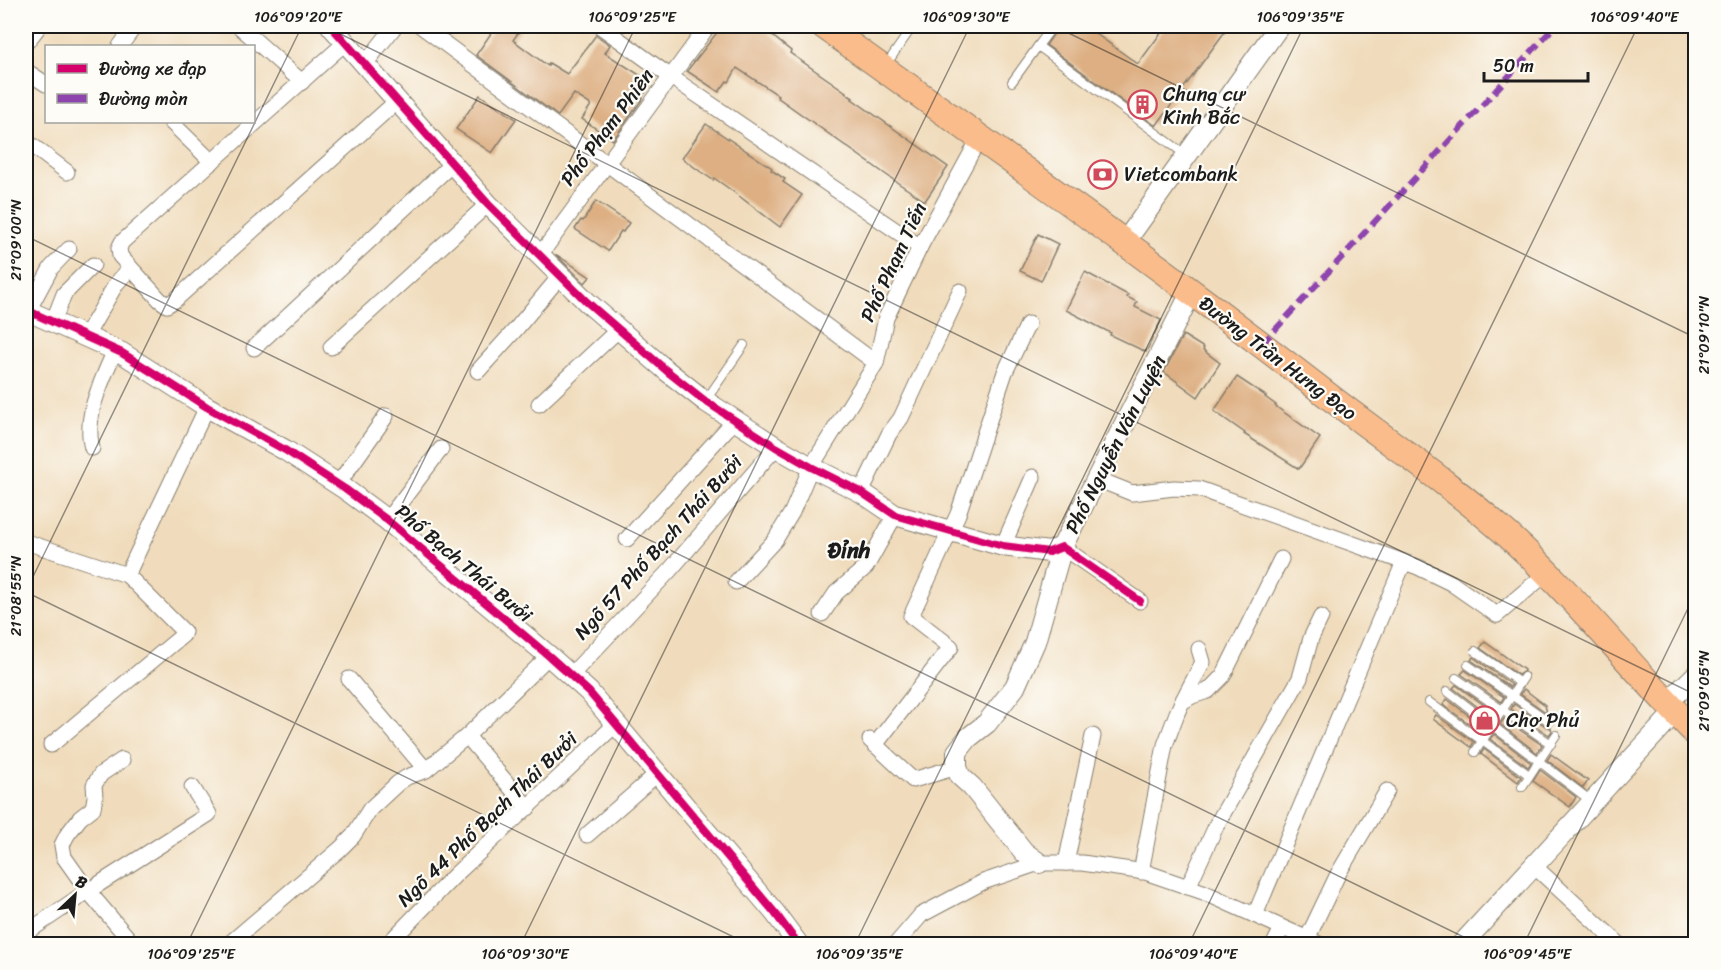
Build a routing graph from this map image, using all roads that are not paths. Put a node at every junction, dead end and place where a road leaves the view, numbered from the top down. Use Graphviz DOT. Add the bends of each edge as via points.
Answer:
graph roads {
  1 [pos="36,26"];
  2 [pos="135,26"];
  3 [pos="239,26"];
  4 [pos="331,26"];
  5 [pos="395,26"];
  6 [pos="421,26"];
  7 [pos="600,26"];
  8 [pos="708,26"];
  9 [pos="824,26"];
  10 [pos="914,26"];
  11 [pos="1053,26"];
  12 [pos="1279,26"];
  13 [pos="26,39"];
  14 [pos="346,42"];
  15 [pos="121,45"];
  16 [pos="254,45"];
  17 [pos="1038,46"];
  18 [pos="256,47"];
  19 [pos="365,64"];
  20 [pos="884,69"];
  21 [pos="26,71"];
  22 [pos="671,77"];
  23 [pos="302,82"];
  24 [pos="1012,82"];
  25 [pos="45,83"];
  26 [pos="397,101"];
  27 [pos="172,123"];
  28 [pos="980,137"];
  29 [pos="26,141"];
  30 [pos="1186,155"];
  31 [pos="212,162"];
  32 [pos="606,162"];
  33 [pos="453,163"];
  34 [pos="67,172"];
  35 [pos="488,204"];
  36 [pos="1125,242"];
  37 [pos="920,247"];
  38 [pos="69,249"];
  39 [pos="540,255"];
  40 [pos="93,265"];
  41 [pos="130,268"];
  42 [pos="561,275"];
  43 [pos="960,291"];
  44 [pos="1191,293"];
  45 [pos="27,311"];
  46 [pos="53,322"];
  47 [pos="1028,324"];
  48 [pos="619,329"];
  49 [pos="86,336"];
  50 [pos="744,345"];
  51 [pos="331,347"];
  52 [pos="254,348"];
  53 [pos="115,350"];
  54 [pos="876,363"];
  55 [pos="478,371"];
  56 [pos="705,401"];
  57 [pos="540,404"];
  58 [pos="207,406"];
  59 [pos="386,416"];
  60 [pos="734,421"];
  61 [pos="776,447"];
  62 [pos="92,448"];
  63 [pos="441,449"];
  64 [pos="811,467"];
  65 [pos="1033,477"];
  66 [pos="1097,479"];
  67 [pos="338,484"];
  68 [pos="861,492"];
  69 [pos="895,515"];
  70 [pos="387,520"];
  71 [pos="950,530"];
  72 [pos="627,539"];
  73 [pos="26,542"];
  74 [pos="1003,546"];
  75 [pos="1062,548"];
  76 [pos="1281,559"];
  77 [pos="1404,562"];
  78 [pos="1548,572"];
  79 [pos="127,575"];
  80 [pos="736,582"];
  81 [pos="1140,601"];
  82 [pos="822,614"];
  83 [pos="1321,617"];
  84 [pos="1198,649"];
  85 [pos="1475,651"];
  86 [pos="549,656"];
  87 [pos="1468,665"];
  88 [pos="571,675"];
  89 [pos="1695,675"];
  90 [pos="1456,678"];
  91 [pos="349,679"];
  92 [pos="1447,691"];
  93 [pos="1512,696"];
  94 [pos="1182,702"];
  95 [pos="1429,702"];
  96 [pos="1670,708"];
  97 [pos="1503,710"];
  98 [pos="1550,722"];
  99 [pos="616,724"];
  100 [pos="1492,725"];
  101 [pos="1695,733"];
  102 [pos="1556,735"];
  103 [pos="467,736"];
  104 [pos="1093,736"];
  105 [pos="1482,741"];
  106 [pos="1551,744"];
  107 [pos="51,745"];
  108 [pos="1475,752"];
  109 [pos="122,760"];
  110 [pos="1539,761"];
  111 [pos="957,766"];
  112 [pos="426,770"];
  113 [pos="658,773"];
  114 [pos="1529,775"];
  115 [pos="192,787"];
  116 [pos="1522,787"];
  117 [pos="1387,791"];
  118 [pos="1593,802"];
  119 [pos="528,808"];
  120 [pos="587,835"];
  121 [pos="1039,863"];
  122 [pos="1066,863"];
  123 [pos="1534,866"];
  124 [pos="1141,872"];
  125 [pos="1188,887"];
  126 [pos="88,891"];
  127 [pos="1255,915"];
  128 [pos="1282,928"];
  129 [pos="26,930"];
  130 [pos="1313,942"];
  131 [pos="134,945"];
  132 [pos="229,945"];
  133 [pos="387,945"];
  134 [pos="798,945"];
  135 [pos="896,945"];
  136 [pos="1274,945"];
  137 [pos="1462,945"];
  138 [pos="1619,945"];
  1 -- 13 [label="street"];
  2 -- 15 [label="street"];
  3 -- 16 [label="street"];
  4 -- 14 [label="street"];
  5 -- 19 [label="street"];
  6 -- 32 [label="street"];
  7 -- 22 [label="street"];
  8 -- 22 [label="street, Phố Phạm Phiên"];
  9 -- 20 [label="highway, Đường Trần Hưng Đạo"];
  10 -- 20 [label="lane"];
  11 -- 17 [label="lane"];
  12 -- 30 [label="street"];
  14 -- 19 [label="street"];
  14 -- 23 [label="street"];
  17 -- 24 [label="lane"];
  17 -- 30 [label="lane"];
  18 -- 23 [label="street"];
  19 -- 26 [label="street"];
  20 -- 28 [label="highway, Đường Trần Hưng Đạo"];
  21 -- 25 [label="street"];
  22 -- 32 [label="street, Phố Phạm Phiên"];
  22 -- 37 [label="street"];
  23 -- 31 [label="street"];
  26 -- 33 [label="street"];
  26 -- 41 [label="street" via="175,300 167,305"];
  27 -- 31 [label="street"];
  28 -- 36 [label="highway, Đường Trần Hưng Đạo"];
  28 -- 37 [label="street, Phố Phạm Tiến"];
  29 -- 34 [label="street"];
  30 -- 36 [label="street"];
  31 -- 41 [label="street" via="122,242 120,256"];
  32 -- 39 [label="street, Phố Phạm Phiên"];
  32 -- 54 [label="street"];
  33 -- 35 [label="street"];
  33 -- 52 [label="street"];
  35 -- 39 [label="street"];
  35 -- 51 [label="street"];
  36 -- 44 [label="highway, Đường Trần Hưng Đạo"];
  37 -- 54 [label="street, Phố Phạm Tiến" via="886,318"];
  38 -- 45 [label="street" via="51,268"];
  39 -- 42 [label="street"];
  40 -- 46 [label="street" via="64,294"];
  41 -- 49 [label="street" via="116,284"];
  42 -- 48 [label="street"];
  42 -- 55 [label="street"];
  43 -- 68 [label="street" via="901,418"];
  44 -- 66 [label="street, Phố Nguyễn Văn Luyện"];
  44 -- 78 [label="highway, Đường Trần Hưng Đạo" via="1454,492"];
  45 -- 46 [label="street, Phố Bạch Thái Bưởi"];
  46 -- 49 [label="street, Phố Bạch Thái Bưởi"];
  47 -- 71 [label="street" via="1005,372"];
  48 -- 56 [label="street"];
  48 -- 57 [label="street"];
  49 -- 53 [label="street, Phố Bạch Thái Bưởi"];
  50 -- 56 [label="lane"];
  53 -- 58 [label="street, Phố Bạch Thái Bưởi"];
  53 -- 62 [label="street" via="92,417"];
  54 -- 64 [label="street, Phố Phạm Tiến"];
  56 -- 60 [label="street"];
  58 -- 67 [label="street, Phố Bạch Thái Bưởi"];
  58 -- 79 [label="street"];
  59 -- 67 [label="street"];
  60 -- 61 [label="street"];
  60 -- 72 [label="street"];
  61 -- 64 [label="street"];
  61 -- 88 [label="street, Ngõ 57 Phố Bạch Thái Bưởi" via="670,570"];
  63 -- 70 [label="street"];
  64 -- 68 [label="street"];
  64 -- 80 [label="street, Phố Phạm Tiến" via="775,540"];
  65 -- 74 [label="street"];
  66 -- 75 [label="street, Phố Nguyễn Văn Luyện"];
  66 -- 77 [label="street" via="1132,493 1199,489"];
  67 -- 70 [label="street, Phố Bạch Thái Bưởi"];
  68 -- 69 [label="street"];
  69 -- 71 [label="street"];
  69 -- 82 [label="street" via="866,567 836,593"];
  70 -- 86 [label="street, Phố Bạch Thái Bưởi"];
  71 -- 74 [label="street"];
  71 -- 111 [label="street" via="910,616 951,647 872,742 912,780"];
  73 -- 79 [label="street"];
  74 -- 75 [label="street" via="1049,552"];
  75 -- 81 [label="street"];
  75 -- 111 [label="street, Phố Nguyễn Văn Luyện" via="1027,663 1015,687 987,723 957,752"];
  76 -- 94 [label="street" via="1223,676 1208,691"];
  77 -- 78 [label="street" via="1451,583 1497,615"];
  77 -- 127 [label="street"];
  78 -- 96 [label="highway, Đường Trần Hưng Đạo"];
  79 -- 107 [label="street" via="184,633"];
  83 -- 125 [label="street" via="1300,678 1217,824"];
  84 -- 94 [label="street" via="1203,662"];
  85 -- 93 [label="lane" via="1522,680"];
  86 -- 88 [label="street, Phố Bạch Thái Bưởi"];
  86 -- 103 [label="street"];
  87 -- 93 [label="lane"];
  88 -- 99 [label="street, Phố Bạch Thái Bưởi"];
  89 -- 96 [label="street"];
  90 -- 97 [label="lane"];
  91 -- 112 [label="street"];
  92 -- 100 [label="lane"];
  93 -- 97 [label="lane"];
  93 -- 98 [label="lane"];
  94 -- 124 [label="street" via="1165,745"];
  95 -- 105 [label="lane"];
  96 -- 101 [label="highway, Đường Trần Hưng Đạo"];
  96 -- 118 [label="street"];
  97 -- 100 [label="lane"];
  97 -- 106 [label="lane"];
  99 -- 113 [label="street, Phố Bạch Thái Bưởi"];
  99 -- 119 [label="street, Ngõ 44 Phố Bạch Thái Bưởi"];
  100 -- 105 [label="lane"];
  100 -- 110 [label="lane"];
  102 -- 106 [label="lane"];
  103 -- 112 [label="street"];
  103 -- 119 [label="street"];
  104 -- 122 [label="street"];
  105 -- 108 [label="lane"];
  105 -- 114 [label="lane"];
  106 -- 110 [label="lane"];
  109 -- 126 [label="street" via="101,774 94,785 93,808 62,845 64,857"];
  110 -- 114 [label="lane"];
  110 -- 118 [label="lane"];
  111 -- 121 [label="street" via="960,776 1024,852"];
  112 -- 132 [label="street" via="398,783 370,809 340,849"];
  113 -- 120 [label="street"];
  113 -- 134 [label="street, Phố Bạch Thái Bưởi" via="776,913"];
  114 -- 116 [label="lane"];
  115 -- 126 [label="street" via="209,814"];
  117 -- 130 [label="street" via="1338,874"];
  118 -- 123 [label="street"];
  119 -- 133 [label="street, Ngõ 44 Phố Bạch Thái Bưởi"];
  121 -- 122 [label="street"];
  121 -- 135 [label="street" via="983,882 921,915"];
  122 -- 124 [label="street"];
  123 -- 137 [label="street"];
  123 -- 138 [label="street"];
  124 -- 125 [label="street"];
  125 -- 127 [label="street"];
  126 -- 129 [label="street"];
  126 -- 131 [label="street"];
  127 -- 128 [label="street"];
  128 -- 130 [label="street"];
  128 -- 136 [label="street"];
}
